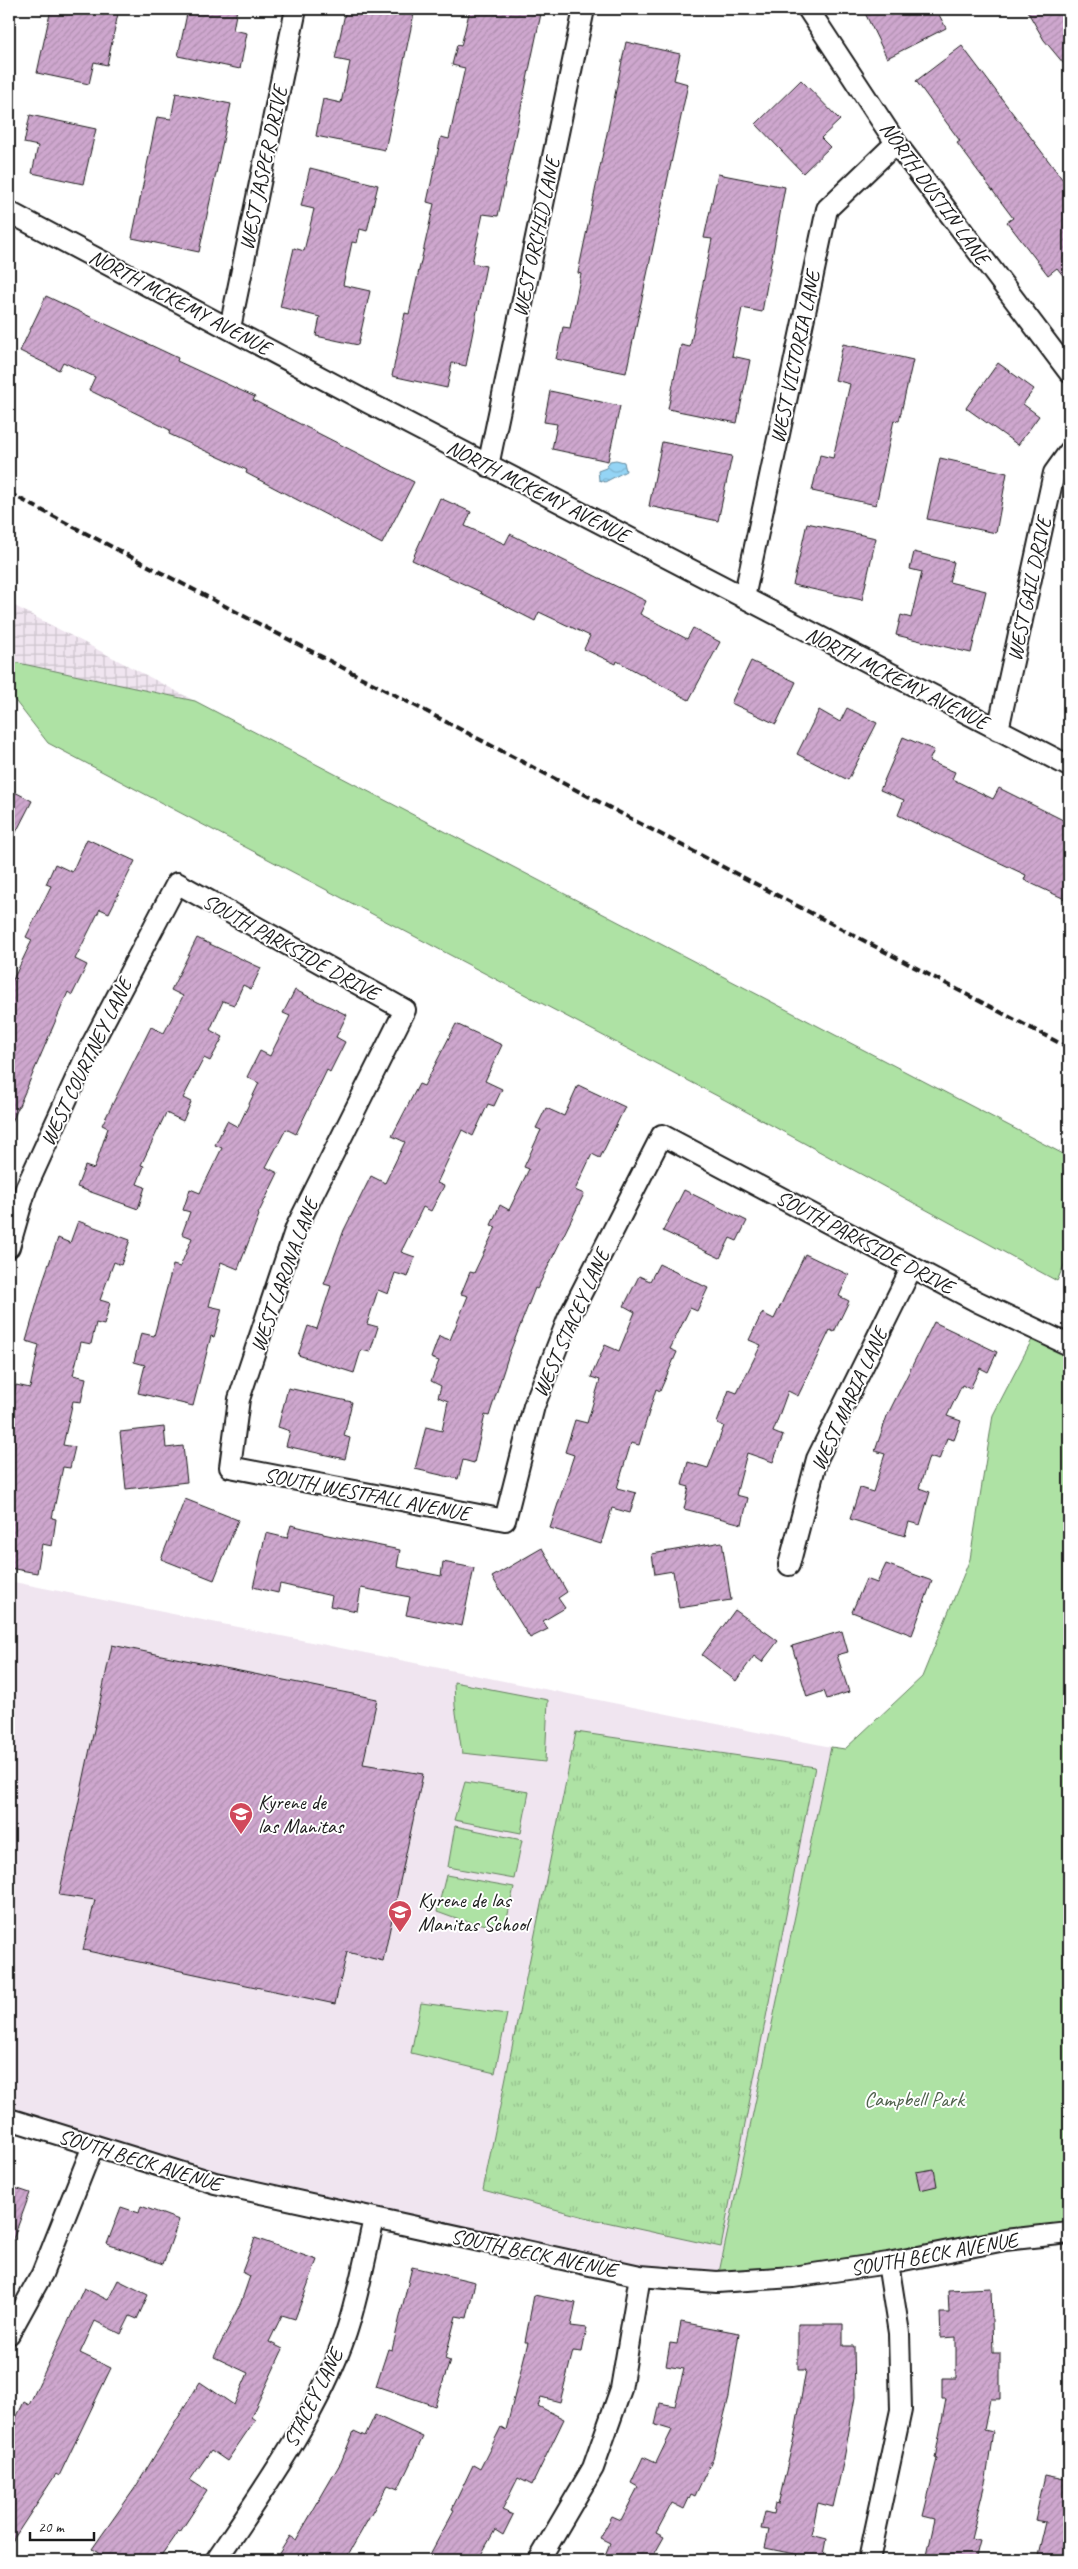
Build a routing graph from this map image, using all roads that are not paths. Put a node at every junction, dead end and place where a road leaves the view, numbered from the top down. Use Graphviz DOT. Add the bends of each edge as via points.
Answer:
graph roads {
  1 [pos="296,9"];
  2 [pos="584,9"];
  3 [pos="808,9"];
  4 [pos="896,143"];
  5 [pos="9,212"];
  6 [pos="230,328"];
  7 [pos="1069,372"];
  8 [pos="1069,452"];
  9 [pos="488,466"];
  10 [pos="744,598"];
  11 [pos="998,730"];
  12 [pos="1069,766"];
  13 [pos="177,883"];
  14 [pos="405,1010"];
  15 [pos="662,1135"];
  16 [pos="18,1185"];
  17 [pos="9,1247"];
  18 [pos="912,1267"];
  19 [pos="1069,1345"];
  20 [pos="230,1467"];
  21 [pos="505,1520"];
  22 [pos="789,1565"];
  23 [pos="9,2119"];
  24 [pos="93,2146"];
  25 [pos="374,2219"];
  26 [pos="1069,2233"];
  27 [pos="888,2263"];
  28 [pos="640,2276"];
  29 [pos="9,2334"];
  30 [pos="216,2560"];
  31 [pos="539,2560"];
  32 [pos="869,2560"];
  1 -- 6 [label="street, WEST JASPER DRIVE"];
  2 -- 9 [label="street, WEST ORCHID LANE"];
  3 -- 4 [label="street, NORTH DUSTIN LANE"];
  4 -- 7 [label="street, NORTH DUSTIN LANE"];
  4 -- 10 [label="street, WEST VICTORIA LANE" via="827,209"];
  5 -- 6 [label="street, NORTH MCKEMY AVENUE"];
  6 -- 9 [label="street, NORTH MCKEMY AVENUE"];
  8 -- 11 [label="street, WEST GAIL DRIVE" via="1054,474"];
  9 -- 10 [label="street, NORTH MCKEMY AVENUE"];
  10 -- 11 [label="street, NORTH MCKEMY AVENUE"];
  11 -- 12 [label="street, NORTH MCKEMY AVENUE"];
  13 -- 14 [label="street, SOUTH PARKSIDE DRIVE"];
  13 -- 16 [label="street, WEST COURTNEY LANE"];
  14 -- 20 [label="street, WEST LARONA LANE" via="296,1228 239,1398"];
  15 -- 18 [label="street, SOUTH PARKSIDE DRIVE"];
  15 -- 21 [label="street, WEST STACEY LANE" via="568,1320 534,1406"];
  16 -- 17 [label="street, WEST COURTNEY LANE"];
  18 -- 19 [label="street, SOUTH PARKSIDE DRIVE"];
  18 -- 22 [label="street, WEST MARIA LANE" via="817,1459"];
  20 -- 21 [label="street, SOUTH WESTFALL AVENUE"];
  23 -- 24 [label="street, SOUTH BECK AVENUE"];
  24 -- 25 [label="street, SOUTH BECK AVENUE" via="215,2183"];
  24 -- 29 [label="street" via="42,2274"];
  25 -- 28 [label="street, SOUTH BECK AVENUE"];
  25 -- 30 [label="street, STACEY LANE" via="346,2334 312,2410"];
  26 -- 27 [label="street, SOUTH BECK AVENUE" via="1005,2240"];
  27 -- 28 [label="street, SOUTH BECK AVENUE" via="793,2277 718,2282"];
  27 -- 32 [label="street" via="899,2333 901,2410"];
  28 -- 31 [label="street" via="622,2389 593,2468"];
}
